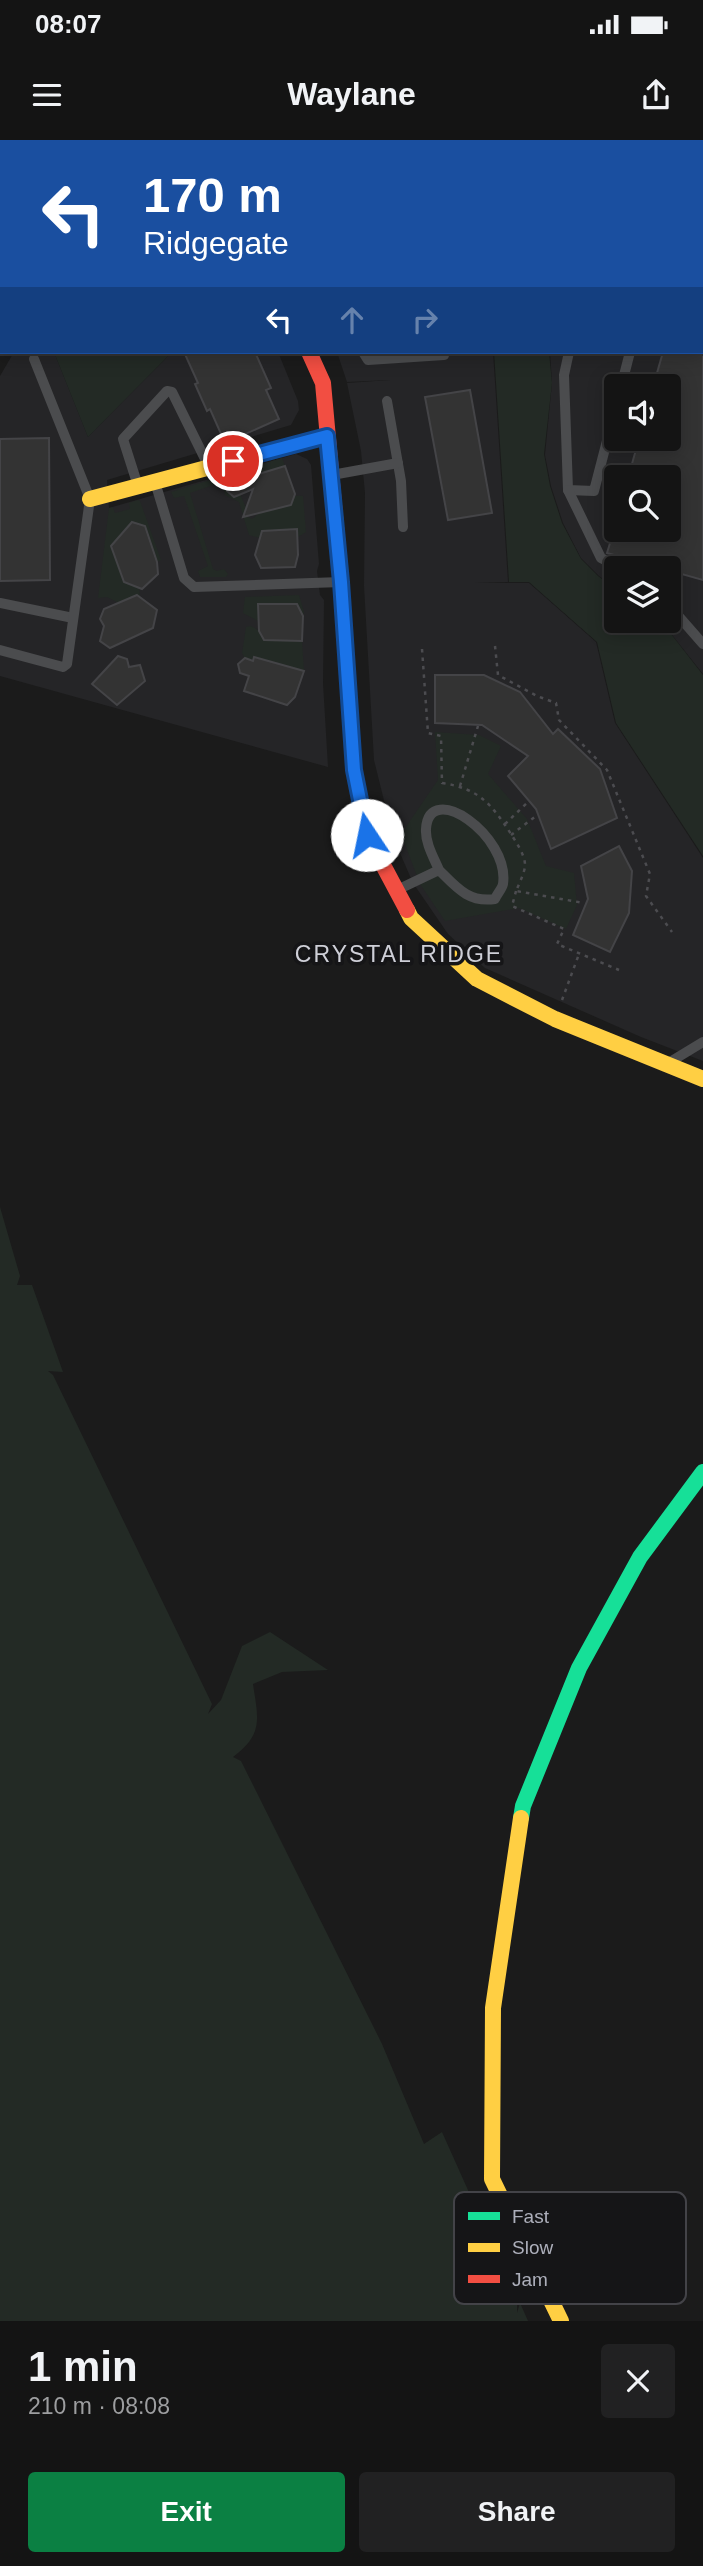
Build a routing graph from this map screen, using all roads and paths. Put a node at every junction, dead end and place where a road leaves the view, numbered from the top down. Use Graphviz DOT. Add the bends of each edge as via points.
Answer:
graph roads {
  1 [pos="310,354"];
  2 [pos="364,354"];
  3 [pos="444,354"];
  4 [pos="569,354"];
  5 [pos="629,354"];
  6 [pos="34,359"];
  7 [pos="624,374"];
  8 [pos="387,401"];
  9 [pos="327,436"];
  10 [pos="604,451"];
  11 [pos="398,464"];
  12 [pos="209,467"];
  13 [pos="331,475"];
  14 [pos="155,481"];
  15 [pos="138,486"];
  16 [pos="568,490"];
  17 [pos="90,499"];
  18 [pos="403,527"];
  19 [pos="604,560"];
  20 [pos="341,582"];
  21 [pos="0,603"];
  22 [pos="73,618"];
  23 [pos="681,619"];
  24 [pos="703,644"];
  25 [pos="495,646"];
  26 [pos="422,649"];
  27 [pos="0,650"];
  28 [pos="478,726"];
  29 [pos="460,786"];
  30 [pos="528,802"];
  31 [pos="536,816"];
  32 [pos="504,825"];
  33 [pos="512,835"];
  34 [pos="439,870"];
  35 [pos="396,890"];
  36 [pos="516,891"];
  37 [pos="584,903"];
  38 [pos="672,932"];
  39 [pos="579,954"];
  40 [pos="619,970"];
  41 [pos="555,1019"];
  42 [pos="703,1042"];
  43 [pos="666,1064"];
  44 [pos="703,1079"];
  45 [pos="703,1472"];
  46 [pos="498,2192"];
  47 [pos="553,2304"];
  48 [pos="561,2321"];
  1 -- 9 [label="street" via="323,383"];
  2 -- 3 [label="lane" via="368,360"];
  4 -- 16 [label="lane" via="564,375"];
  5 -- 7 [label="lane"];
  6 -- 17 [label="lane"];
  8 -- 11 [label="lane"];
  9 -- 12 [label="street"];
  9 -- 13 [label="street"];
  10 -- 16 [label="lane" via="594,491"];
  11 -- 13 [label="lane"];
  11 -- 18 [label="lane"];
  12 -- 14 [label="street"];
  12 -- 15 [label="lane" via="172,392 167,391 123,439"];
  13 -- 20 [label="street"];
  14 -- 15 [label="street"];
  14 -- 20 [label="lane" via="189,584"];
  15 -- 17 [label="street"];
  16 -- 19 [label="lane"];
  17 -- 22 [label="lane"];
  20 -- 35 [label="street" via="354,770 367,835"];
  21 -- 22 [label="lane"];
  22 -- 27 [label="lane" via="65,666"];
  23 -- 24 [label="lane"];
  25 -- 38 [label="path" via="498,675 556,703 559,720 607,770 650,874 646,896"];
  26 -- 29 [label="path" via="428,733 441,736 442,783"];
  28 -- 29 [label="path"];
  29 -- 32 [label="path" via="494,808"];
  30 -- 32 [label="path"];
  31 -- 33 [label="path"];
  32 -- 33 [label="path"];
  33 -- 36 [label="path" via="525,865"];
  34 -- 34 [label="lane" via="459,890 480,901 495,898 503,886 493,844 470,819 454,811 438,810 429,817 426,828"];
  34 -- 35 [label="lane"];
  35 -- 41 [label="street" via="411,918 477,979"];
  36 -- 37 [label="path"];
  36 -- 39 [label="path" via="512,906 564,929 558,944"];
  39 -- 40 [label="path"];
  39 -- 41 [label="path"];
  41 -- 43 [label="street"];
  42 -- 43 [label="lane"];
  43 -- 44 [label="street"];
  45 -- 46 [label="street" via="640,1557 579,1668 523,1806 493,2008 492,2179"];
  47 -- 48 [label="street"];
}
